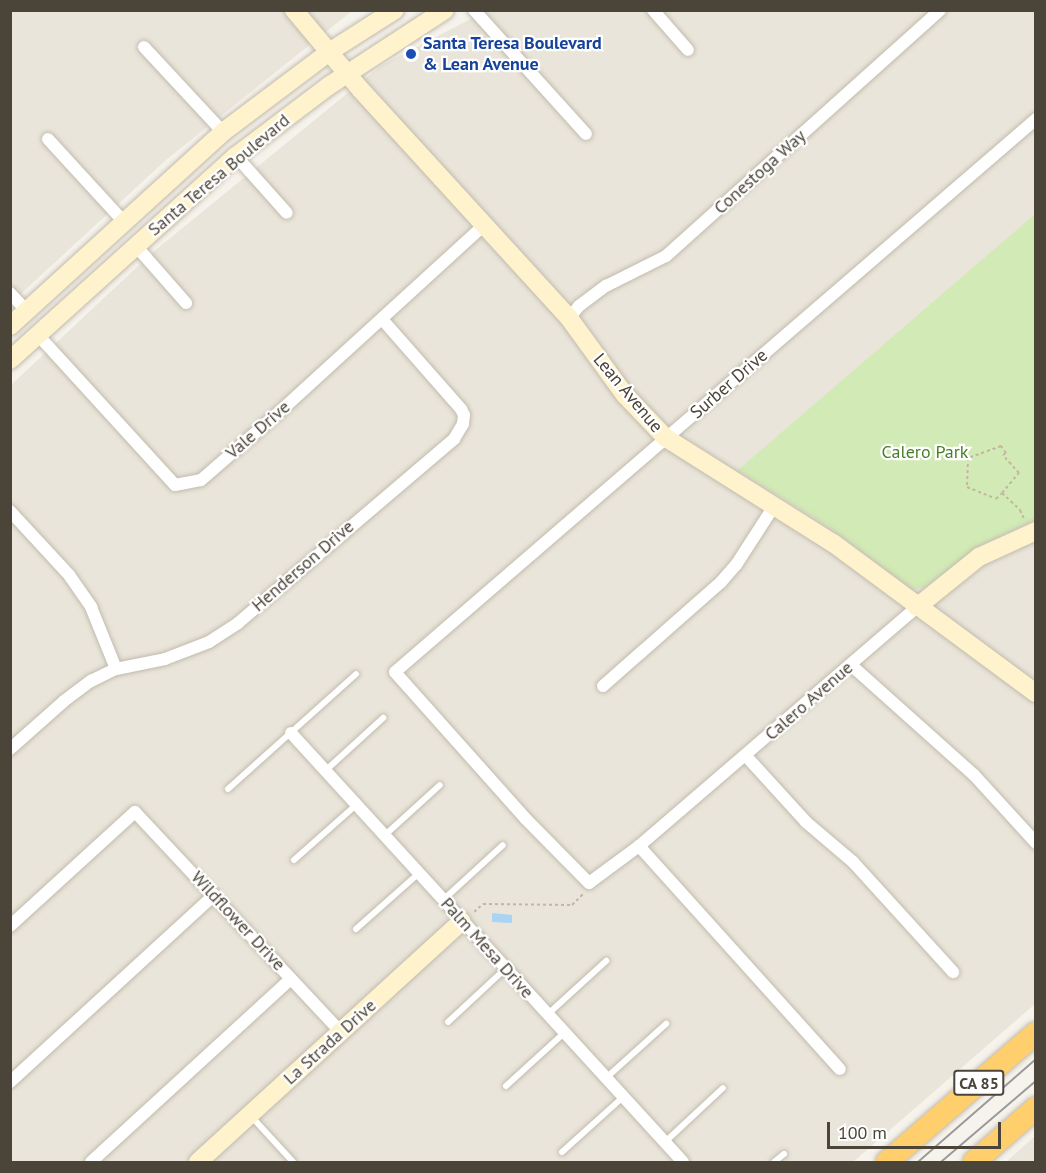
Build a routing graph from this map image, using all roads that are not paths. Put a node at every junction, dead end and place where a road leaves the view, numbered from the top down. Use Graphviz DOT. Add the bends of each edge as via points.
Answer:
graph roads {
  1 [pos="294,10"];
  2 [pos="395,10"];
  3 [pos="445,10"];
  4 [pos="474,10"];
  5 [pos="653,10"];
  6 [pos="940,10"];
  7 [pos="144,47"];
  8 [pos="688,50"];
  9 [pos="329,52"];
  10 [pos="346,73"];
  11 [pos="1035,119"];
  12 [pos="223,132"];
  13 [pos="585,134"];
  14 [pos="48,139"];
  15 [pos="236,156"];
  16 [pos="287,213"];
  17 [pos="124,222"];
  18 [pos="484,225"];
  19 [pos="136,246"];
  20 [pos="10,293"];
  21 [pos="186,303"];
  22 [pos="27,311"];
  23 [pos="569,318"];
  24 [pos="382,319"];
  25 [pos="10,326"];
  26 [pos="38,335"];
  27 [pos="10,360"];
  28 [pos="666,438"];
  29 [pos="774,506"];
  30 [pos="10,511"];
  31 [pos="1030,526"];
  32 [pos="917,608"];
  33 [pos="851,664"];
  34 [pos="116,669"];
  35 [pos="356,674"];
  36 [pos="603,686"];
  37 [pos="1035,693"];
  38 [pos="384,718"];
  39 [pos="291,733"];
  40 [pos="10,749"];
  41 [pos="746,756"];
  42 [pos="325,771"];
  43 [pos="440,784"];
  44 [pos="228,789"];
  45 [pos="356,805"];
  46 [pos="384,836"];
  47 [pos="1035,843"];
  48 [pos="503,845"];
  49 [pos="639,846"];
  50 [pos="294,860"];
  51 [pos="418,873"];
  52 [pos="589,883"];
  53 [pos="214,895"];
  54 [pos="443,900"];
  55 [pos="462,921"];
  56 [pos="10,926"];
  57 [pos="356,929"];
  58 [pos="606,961"];
  59 [pos="505,969"];
  60 [pos="953,972"];
  61 [pos="291,979"];
  62 [pos="547,1014"];
  63 [pos="448,1022"];
  64 [pos="666,1024"];
  65 [pos="341,1032"];
  66 [pos="564,1033"];
  67 [pos="1035,1033"];
  68 [pos="840,1069"];
  69 [pos="606,1079"];
  70 [pos="10,1082"];
  71 [pos="506,1086"];
  72 [pos="723,1089"];
  73 [pos="623,1097"];
  74 [pos="1035,1108"];
  75 [pos="250,1115"];
  76 [pos="664,1143"];
  77 [pos="562,1152"];
  78 [pos="784,1154"];
  79 [pos="91,1162"];
  80 [pos="198,1162"];
  81 [pos="293,1162"];
  82 [pos="681,1162"];
  83 [pos="774,1162"];
  84 [pos="887,1162"];
  85 [pos="974,1162"];
  1 -- 9 [label="street, Lean Avenue"];
  2 -- 9 [label="street, Santa Teresa Boulevard"];
  3 -- 10 [label="street, Santa Teresa Boulevard"];
  4 -- 13 [label="street"];
  5 -- 8 [label="street"];
  6 -- 23 [label="street, Conestoga Way" via="666,256 606,286"];
  7 -- 12 [label="street"];
  9 -- 10 [label="street, Lean Avenue"];
  9 -- 12 [label="street, Santa Teresa Boulevard"];
  10 -- 15 [label="street, Santa Teresa Boulevard"];
  10 -- 18 [label="street, Lean Avenue"];
  11 -- 28 [label="street, Surber Drive"];
  12 -- 17 [label="street, Santa Teresa Boulevard"];
  14 -- 17 [label="street"];
  15 -- 16 [label="street"];
  15 -- 19 [label="street, Santa Teresa Boulevard"];
  17 -- 22 [label="street, Santa Teresa Boulevard"];
  18 -- 23 [label="street, Lean Avenue"];
  18 -- 24 [label="street, Vale Drive"];
  19 -- 21 [label="street"];
  19 -- 26 [label="street, Santa Teresa Boulevard"];
  20 -- 22 [label="street"];
  22 -- 25 [label="street, Santa Teresa Boulevard"];
  23 -- 28 [label="street, Lean Avenue" via="625,396"];
  24 -- 26 [label="street, Vale Drive" via="201,480 175,485"];
  24 -- 34 [label="street, Henderson Drive" via="454,398 464,415 459,431 238,623 209,642 165,659"];
  26 -- 27 [label="street, Santa Teresa Boulevard"];
  28 -- 29 [label="street, Lean Avenue"];
  28 -- 52 [label="street, Surber Drive" via="395,672 525,819"];
  29 -- 32 [label="street, Lean Avenue" via="832,543"];
  29 -- 36 [label="street" via="721,582"];
  30 -- 34 [label="street" via="69,575 91,607"];
  31 -- 32 [label="street, Calero Avenue" via="979,557"];
  32 -- 33 [label="street, Calero Avenue"];
  32 -- 37 [label="street, Lean Avenue"];
  33 -- 41 [label="street, Calero Avenue"];
  33 -- 47 [label="street" via="974,775"];
  34 -- 40 [label="street, Henderson Drive" via="64,701"];
  35 -- 39 [label="lane"];
  38 -- 42 [label="lane"];
  39 -- 42 [label="street, Palm Mesa Drive"];
  39 -- 44 [label="lane"];
  41 -- 49 [label="street, Calero Avenue"];
  41 -- 60 [label="street" via="806,822 853,862"];
  42 -- 45 [label="street, Palm Mesa Drive"];
  43 -- 46 [label="lane"];
  45 -- 46 [label="street, Palm Mesa Drive"];
  45 -- 50 [label="lane"];
  46 -- 51 [label="street, Palm Mesa Drive"];
  48 -- 54 [label="lane"];
  49 -- 52 [label="street, Calero Avenue"];
  49 -- 68 [label="street"];
  51 -- 54 [label="street, Palm Mesa Drive"];
  51 -- 57 [label="lane"];
  53 -- 56 [label="street, Wildflower Drive" via="135,812"];
  53 -- 61 [label="street, Wildflower Drive"];
  53 -- 70 [label="street"];
  54 -- 55 [label="street, Palm Mesa Drive"];
  55 -- 59 [label="street, Palm Mesa Drive"];
  55 -- 65 [label="street, La Strada Drive"];
  58 -- 62 [label="lane"];
  59 -- 62 [label="street, Palm Mesa Drive"];
  59 -- 63 [label="lane"];
  61 -- 65 [label="street, Wildflower Drive"];
  61 -- 79 [label="street"];
  62 -- 66 [label="street, Palm Mesa Drive"];
  64 -- 69 [label="lane"];
  65 -- 75 [label="street, La Strada Drive"];
  66 -- 69 [label="street, Palm Mesa Drive"];
  66 -- 71 [label="lane"];
  67 -- 84 [label="highway, CA 85"];
  69 -- 73 [label="street, Palm Mesa Drive"];
  72 -- 76 [label="lane"];
  73 -- 76 [label="street, Palm Mesa Drive"];
  73 -- 77 [label="lane"];
  74 -- 85 [label="highway"];
  75 -- 80 [label="street, La Strada Drive"];
  75 -- 81 [label="lane"];
  76 -- 82 [label="street, Palm Mesa Drive"];
  78 -- 83 [label="lane"];
}
